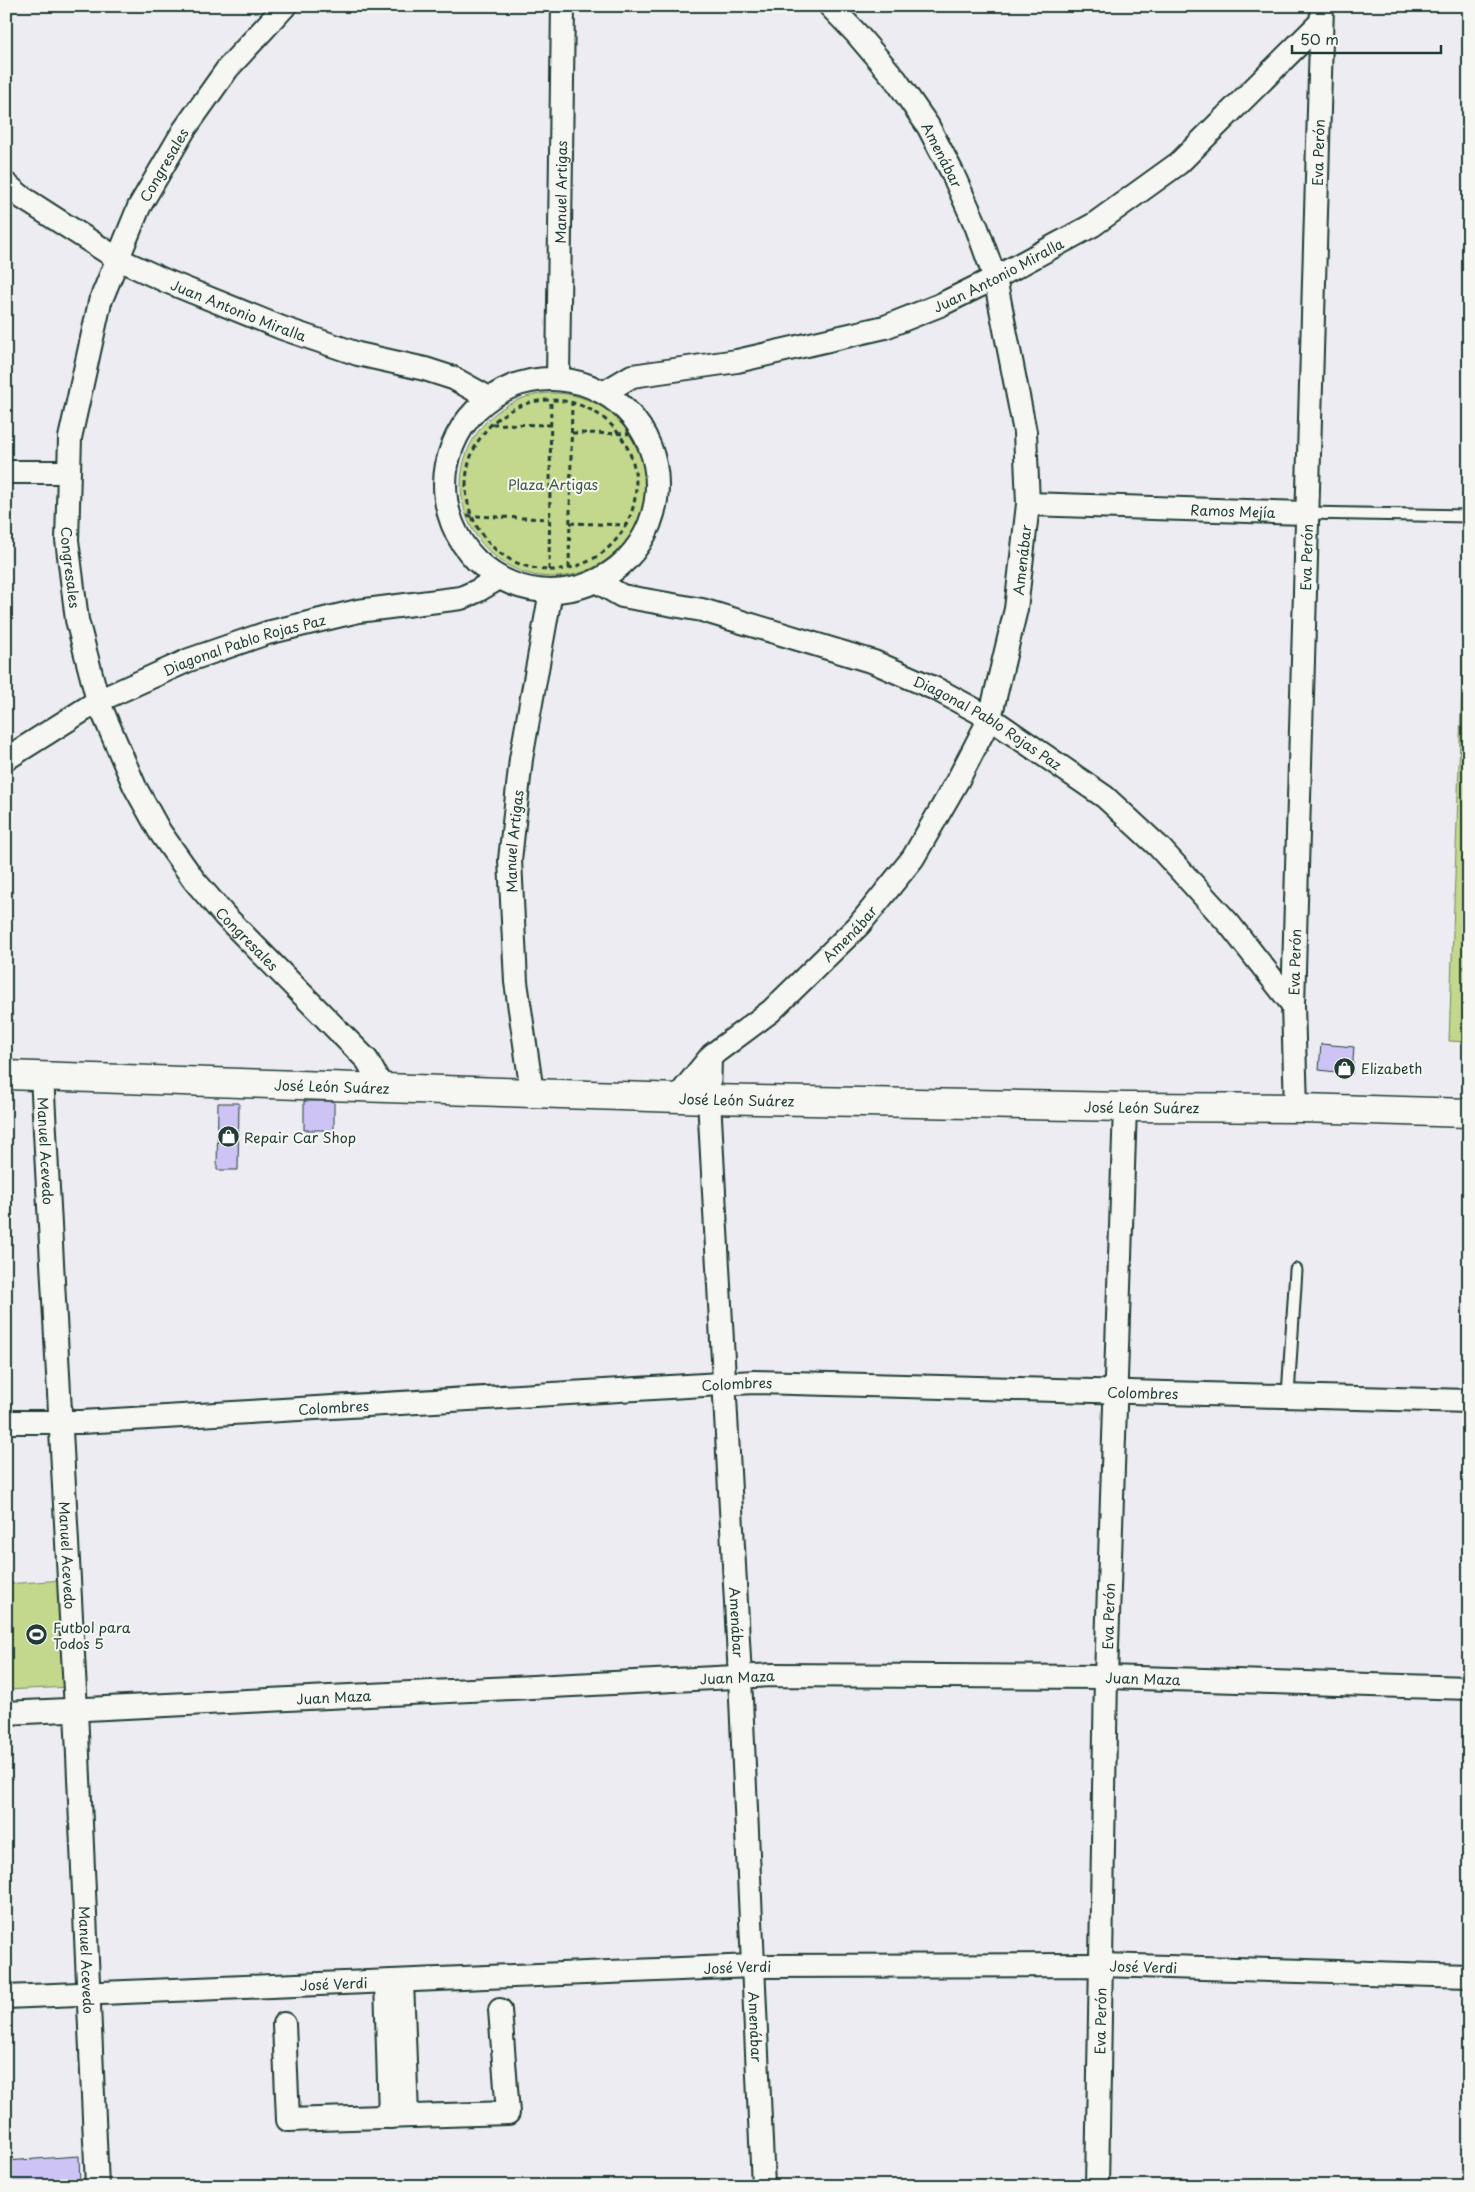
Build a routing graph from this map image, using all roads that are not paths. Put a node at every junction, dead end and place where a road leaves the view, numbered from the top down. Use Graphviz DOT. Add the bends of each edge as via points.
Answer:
graph roads {
  1 [pos="285,6"];
  2 [pos="563,6"];
  3 [pos="830,6"];
  4 [pos="1321,14"];
  5 [pos="6,184"];
  6 [pos="118,259"];
  7 [pos="995,278"];
  8 [pos="558,378"];
  9 [pos="605,392"];
  10 [pos="489,398"];
  11 [pos="6,472"];
  12 [pos="68,472"];
  13 [pos="1028,504"];
  14 [pos="1306,513"];
  15 [pos="1469,516"];
  16 [pos="498,578"];
  17 [pos="550,581"];
  18 [pos="596,581"];
  19 [pos="98,701"];
  20 [pos="990,718"];
  21 [pos="6,759"];
  22 [pos="1293,1005"];
  23 [pos="710,1058"];
  24 [pos="6,1075"];
  25 [pos="42,1076"];
  26 [pos="382,1087"];
  27 [pos="532,1092"];
  28 [pos="678,1097"];
  29 [pos="709,1098"];
  30 [pos="1125,1107"];
  31 [pos="1296,1108"];
  32 [pos="1469,1113"];
  33 [pos="1296,1270"];
  34 [pos="723,1382"];
  35 [pos="1116,1390"];
  36 [pos="1288,1396"];
  37 [pos="1469,1401"];
  38 [pos="6,1422"];
  39 [pos="60,1422"];
  40 [pos="740,1677"];
  41 [pos="1106,1677"];
  42 [pos="1469,1688"];
  43 [pos="76,1710"];
  44 [pos="6,1713"];
  45 [pos="1100,1965"];
  46 [pos="752,1966"];
  47 [pos="1469,1976"];
  48 [pos="394,1982"];
  49 [pos="89,1994"];
  50 [pos="6,1997"];
  51 [pos="500,2010"];
  52 [pos="284,2024"];
  53 [pos="399,2117"];
  54 [pos="97,2186"];
  55 [pos="763,2186"];
  56 [pos="1097,2186"];
  1 -- 6 [label="street, Congresales" via="228,68 184,130 139,207"];
  2 -- 8 [label="street, Manuel Artigas"];
  3 -- 7 [label="street, Amenábar" via="896,80 928,126 977,228"];
  4 -- 7 [label="street, Juan Antonio Miralla" via="1179,163 1093,225"];
  4 -- 14 [label="street, Eva Perón"];
  5 -- 6 [label="street, Juan Antonio Miralla"];
  6 -- 10 [label="street, Juan Antonio Miralla" via="282,328 358,354 453,378"];
  6 -- 12 [label="street, Congresales" via="100,302 70,438"];
  7 -- 9 [label="street, Juan Antonio Miralla" via="885,327 737,361 632,376"];
  7 -- 13 [label="street, Amenábar" via="1026,432"];
  8 -- 9 [label="street" via="583,382"];
  8 -- 10 [label="street" via="522,382"];
  9 -- 18 [label="street" via="629,410 646,434 656,461 658,490 652,518 640,544 621,565"];
  10 -- 16 [label="street" via="466,421 450,450 445,482 449,515 460,540 477,561"];
  11 -- 12 [label="street"];
  12 -- 19 [label="street, Congresales" via="67,540 77,620"];
  13 -- 14 [label="street, Ramos Mejía"];
  13 -- 20 [label="street, Amenábar" via="1016,609"];
  14 -- 15 [label="lane, Ramos Mejía"];
  14 -- 22 [label="street, Eva Perón"];
  16 -- 17 [label="street" via="515,585"];
  16 -- 19 [label="street, Diagonal Pablo Rojas Paz" via="460,598 358,611 267,633 190,660"];
  17 -- 18 [label="street" via="574,589"];
  17 -- 27 [label="street, Manuel Artigas" via="521,759 510,860 516,982"];
  18 -- 20 [label="street, Diagonal Pablo Rojas Paz" via="622,596 702,610 874,662 938,690"];
  19 -- 21 [label="street, Diagonal Pablo Rojas Paz"];
  19 -- 26 [label="street, Congresales" via="135,787 160,832 194,880 285,979 367,1060"];
  20 -- 22 [label="street, Diagonal Pablo Rojas Paz" via="1105,797 1159,846 1230,925"];
  20 -- 23 [label="street, Amenábar" via="913,858 859,925 771,1011"];
  22 -- 31 [label="street, Eva Perón"];
  23 -- 28 [label="street, Amenábar"];
  23 -- 29 [label="street, Amenábar"];
  24 -- 25 [label="street, José León Suárez"];
  25 -- 26 [label="street, José León Suárez"];
  25 -- 39 [label="street, Manuel Acevedo"];
  26 -- 27 [label="street, José León Suárez"];
  27 -- 28 [label="street, José León Suárez"];
  28 -- 29 [label="street, José León Suárez"];
  29 -- 30 [label="street, José León Suárez"];
  29 -- 34 [label="street, Amenábar"];
  30 -- 31 [label="street, José León Suárez"];
  30 -- 35 [label="street, Eva Perón"];
  31 -- 32 [label="street, José León Suárez"];
  33 -- 36 [label="lane"];
  34 -- 35 [label="street, Colombres"];
  34 -- 39 [label="street, Colombres"];
  34 -- 40 [label="street, Amenábar"];
  35 -- 36 [label="street, Colombres"];
  35 -- 41 [label="street, Eva Perón"];
  36 -- 37 [label="street, Colombres"];
  38 -- 39 [label="street, Colombres"];
  39 -- 43 [label="street, Manuel Acevedo"];
  40 -- 41 [label="street, Juan Maza"];
  40 -- 43 [label="street, Juan Maza"];
  40 -- 46 [label="street, Amenábar"];
  41 -- 42 [label="street, Juan Maza"];
  41 -- 45 [label="street, Eva Perón"];
  43 -- 44 [label="street, Juan Maza"];
  43 -- 49 [label="street, Manuel Acevedo"];
  45 -- 46 [label="street, José Verdi"];
  45 -- 47 [label="street, José Verdi"];
  45 -- 56 [label="street, Eva Perón"];
  46 -- 48 [label="street, José Verdi"];
  46 -- 55 [label="street, Amenábar"];
  48 -- 49 [label="street, José Verdi"];
  48 -- 53 [label="street"];
  49 -- 50 [label="street, José Verdi"];
  49 -- 54 [label="street, Manuel Acevedo"];
  51 -- 53 [label="street" via="508,2113"];
  52 -- 53 [label="street" via="288,2120"];
}
